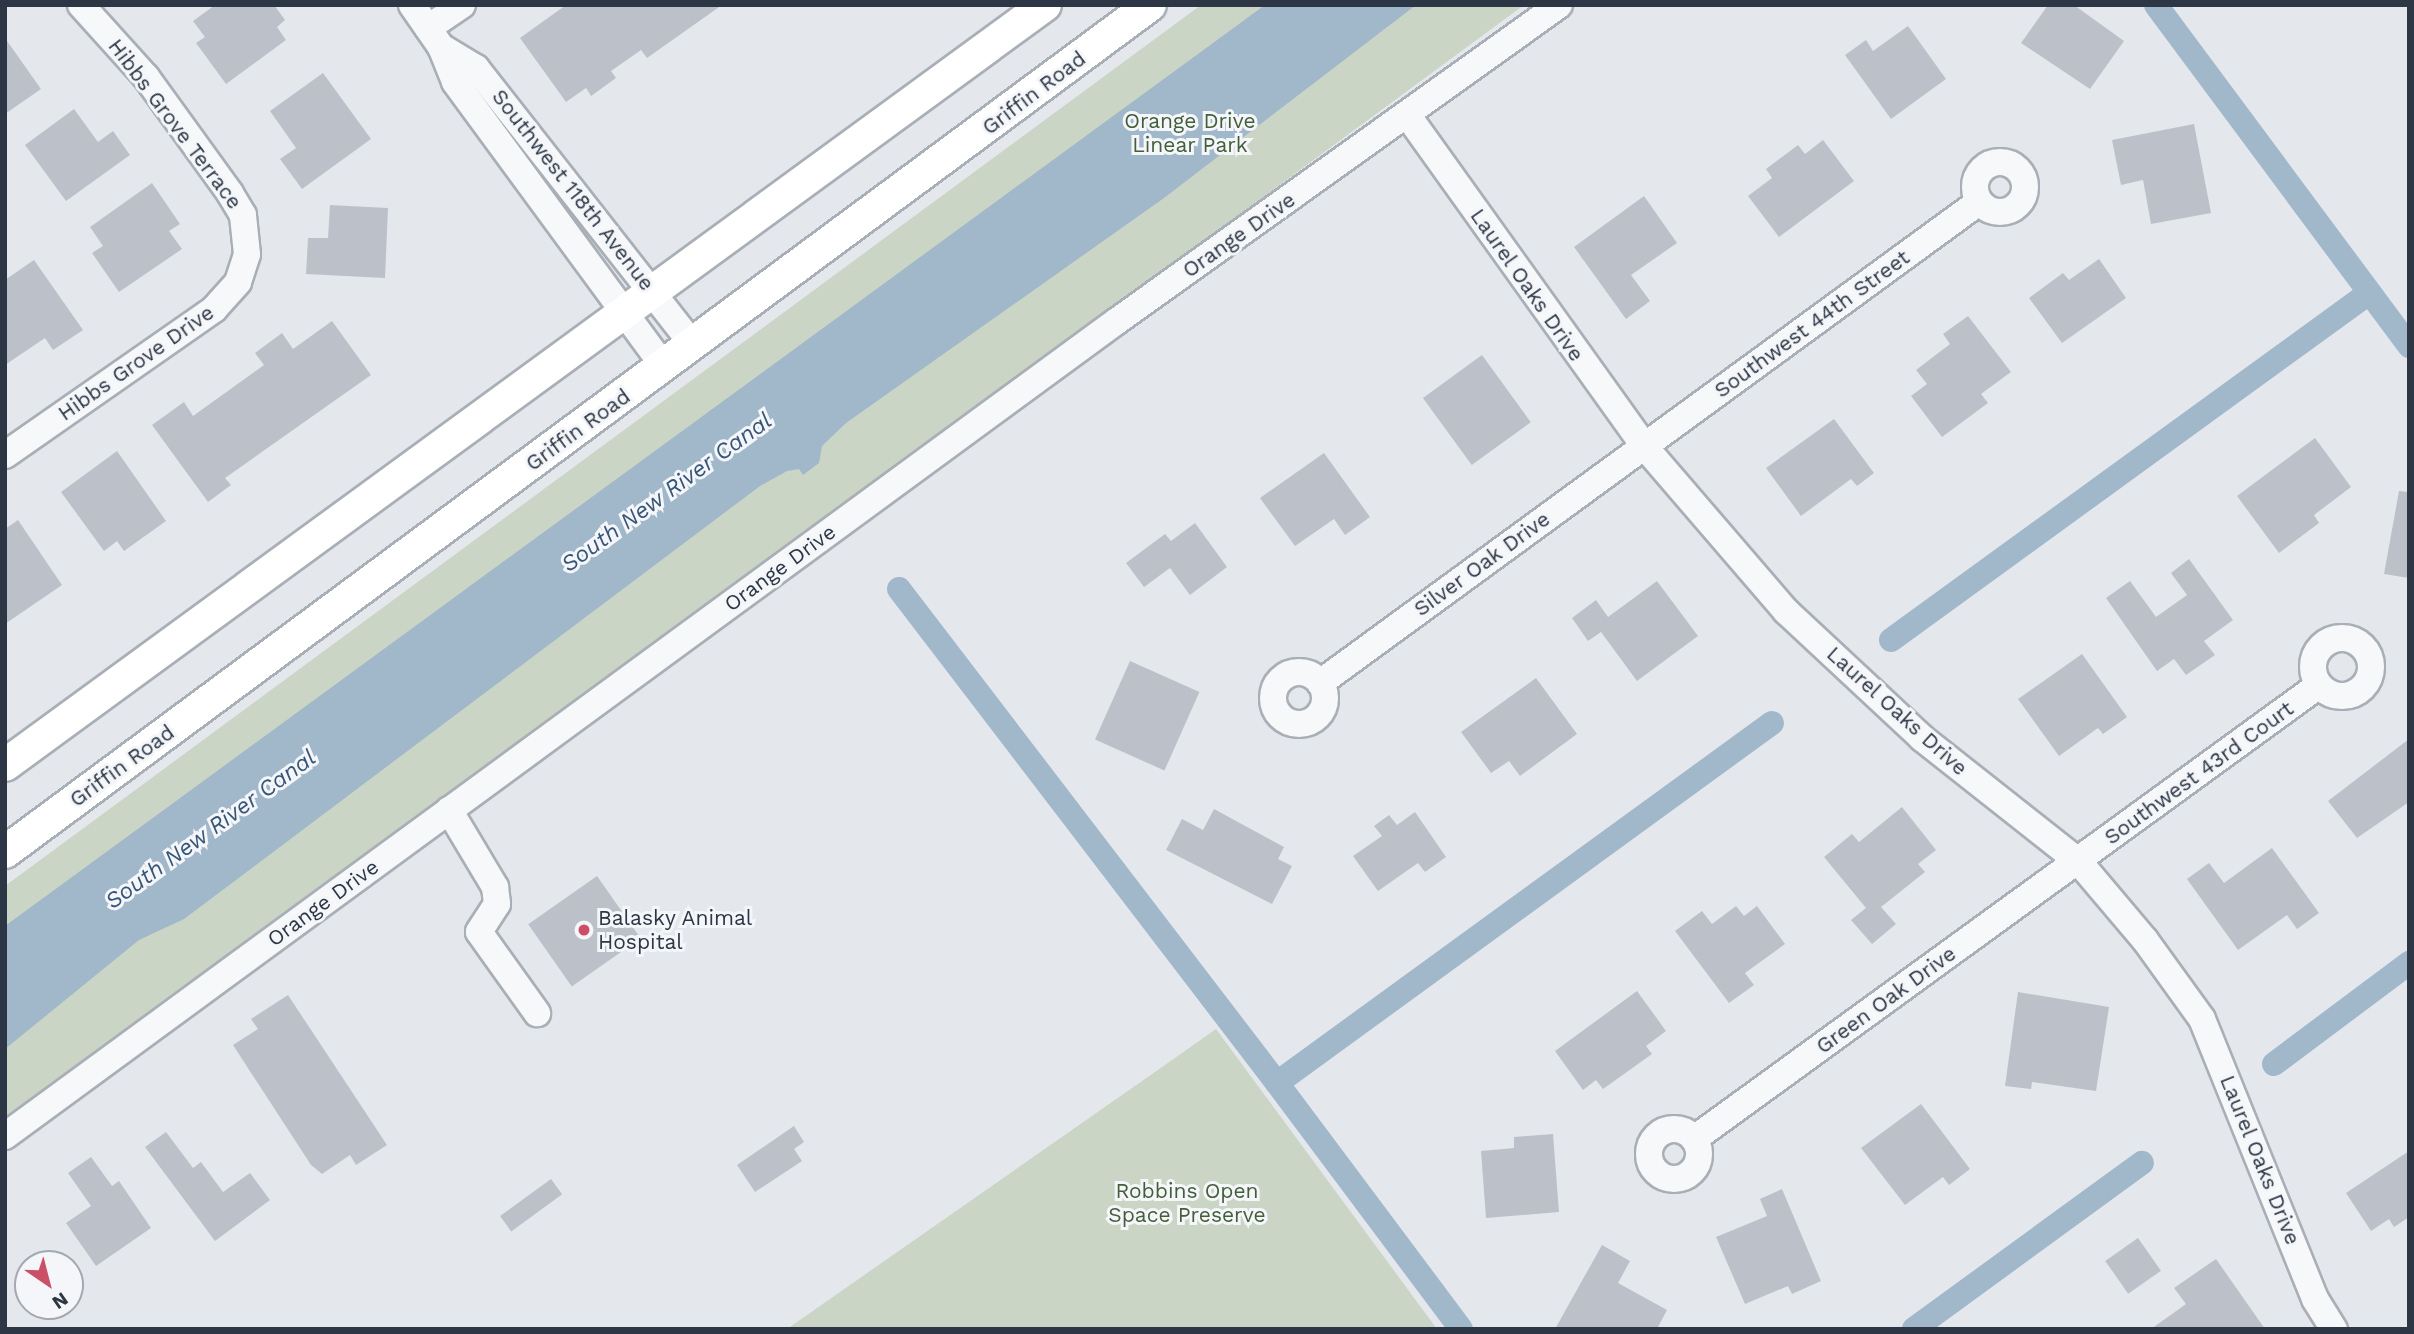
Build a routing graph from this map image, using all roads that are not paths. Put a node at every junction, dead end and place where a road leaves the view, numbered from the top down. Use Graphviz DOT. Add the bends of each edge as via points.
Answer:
graph roads {
  1 [pos="80,5"];
  2 [pos="412,5"];
  3 [pos="461,5"];
  4 [pos="1045,5"];
  5 [pos="1150,5"];
  6 [pos="1559,5"];
  7 [pos="435,38"];
  8 [pos="1408,116"];
  9 [pos="1979,202"];
  10 [pos="247,254"];
  11 [pos="654,293"];
  12 [pos="626,314"];
  13 [pos="693,345"];
  14 [pos="664,366"];
  15 [pos="1644,446"];
  16 [pos="5,455"];
  17 [pos="1320,683"];
  18 [pos="2319,685"];
  19 [pos="5,765"];
  20 [pos="449,810"];
  21 [pos="5,852"];
  22 [pos="2079,862"];
  23 [pos="537,1013"];
  24 [pos="5,1136"];
  25 [pos="1694,1139"];
  26 [pos="2334,1329"];
  1 -- 10 [label="street, Hibbs Grove Terrace" via="146,77 230,193 243,215"];
  2 -- 7 [label="street, Southwest 118th Avenue"];
  3 -- 7 [label="street"];
  4 -- 11 [label="main road"];
  5 -- 13 [label="main road, Griffin Road"];
  6 -- 8 [label="street, Orange Drive"];
  7 -- 11 [label="street, Southwest 118th Avenue" via="476,68"];
  7 -- 12 [label="street, Southwest 118th Avenue" via="454,82"];
  8 -- 15 [label="street, Laurel Oaks Drive"];
  8 -- 20 [label="street, Orange Drive" via="1117,321"];
  9 -- 15 [label="street, Southwest 44th Street"];
  10 -- 16 [label="street, Hibbs Grove Drive" via="238,282 214,309"];
  11 -- 12 [label="main road"];
  11 -- 13 [label="street, Southwest 118th Avenue"];
  12 -- 14 [label="street, Southwest 118th Avenue"];
  12 -- 19 [label="main road"];
  13 -- 14 [label="main road, Griffin Road"];
  14 -- 21 [label="main road, Griffin Road"];
  15 -- 17 [label="street, Silver Oak Drive"];
  15 -- 22 [label="street, Laurel Oaks Drive" via="1786,611 1922,738"];
  18 -- 22 [label="street, Southwest 43rd Court"];
  20 -- 23 [label="street" via="495,887 496,904 479,932"];
  20 -- 24 [label="street, Orange Drive"];
  22 -- 25 [label="street, Green Oak Drive"];
  22 -- 26 [label="street, Laurel Oaks Drive" via="2145,940 2202,1019 2315,1299"];
}
